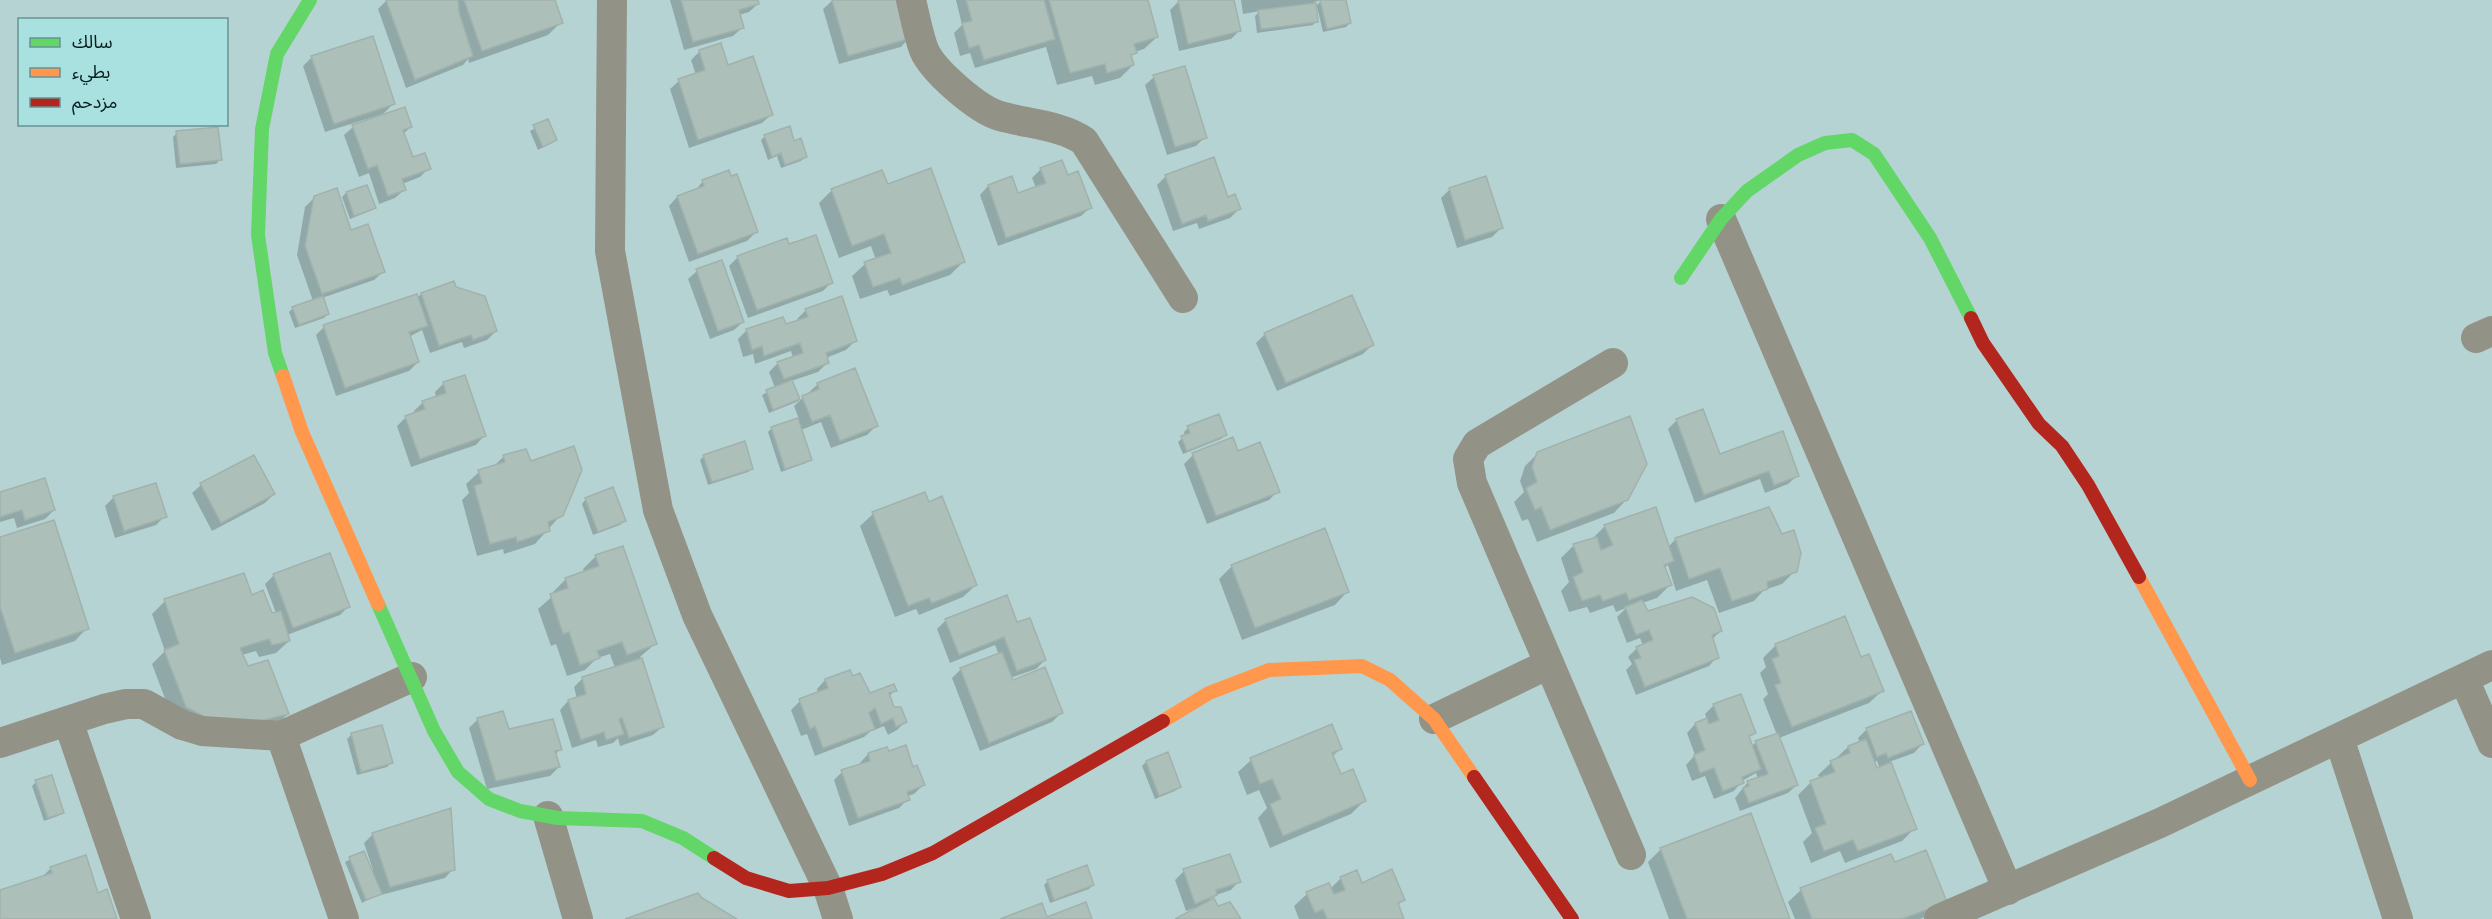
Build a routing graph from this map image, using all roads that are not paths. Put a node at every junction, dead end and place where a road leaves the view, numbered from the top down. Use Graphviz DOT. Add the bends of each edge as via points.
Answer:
graph roads {
  1 [pos="310,0"];
  2 [pos="612,0"];
  3 [pos="912,0"];
  4 [pos="1720,219"];
  5 [pos="1681,278"];
  6 [pos="1183,298"];
  7 [pos="1613,363"];
  8 [pos="1549,664"];
  9 [pos="2492,665"];
  10 [pos="412,677"];
  11 [pos="2464,679"];
  12 [pos="1434,718"];
  13 [pos="68,721"];
  14 [pos="281,736"];
  15 [pos="2339,738"];
  16 [pos="0,743"];
  17 [pos="2492,743"];
  18 [pos="2250,780"];
  19 [pos="548,816"];
  20 [pos="1630,855"];
  21 [pos="828,888"];
  22 [pos="2008,890"];
  23 [pos="136,919"];
  24 [pos="344,919"];
  25 [pos="578,919"];
  26 [pos="838,919"];
  27 [pos="1572,919"];
  28 [pos="1939,919"];
  29 [pos="2398,919"];
  1 -- 10 [label="street" via="277,54 262,129 258,235 275,353 302,432"];
  2 -- 21 [label="street" via="610,251 658,510 697,615"];
  3 -- 6 [label="street" via="924,50 934,66 976,103 997,116 1072,132 1084,141"];
  4 -- 5 [label="street"];
  4 -- 18 [label="street" via="1747,191 1825,143 1852,140 1874,154 1930,238 1983,343 2088,486"];
  4 -- 22 [label="street"];
  7 -- 8 [label="street" via="1477,444 1468,459 1472,483"];
  8 -- 12 [label="street"];
  8 -- 20 [label="street"];
  9 -- 11 [label="street"];
  10 -- 14 [label="street"];
  10 -- 19 [label="street" via="434,731 458,772 489,799"];
  11 -- 15 [label="street"];
  11 -- 17 [label="street"];
  12 -- 21 [label="street" via="1390,680 1362,666 1269,670 1209,693 933,853 882,874"];
  12 -- 27 [label="street"];
  13 -- 14 [label="street" via="126,704 144,704 182,725 202,731"];
  13 -- 16 [label="street"];
  13 -- 23 [label="street"];
  14 -- 24 [label="street"];
  15 -- 18 [label="street"];
  15 -- 29 [label="street"];
  18 -- 22 [label="street"];
  19 -- 21 [label="street" via="642,821 683,838 746,878 789,891"];
  19 -- 25 [label="street"];
  21 -- 26 [label="street"];
  22 -- 28 [label="street"];
}
